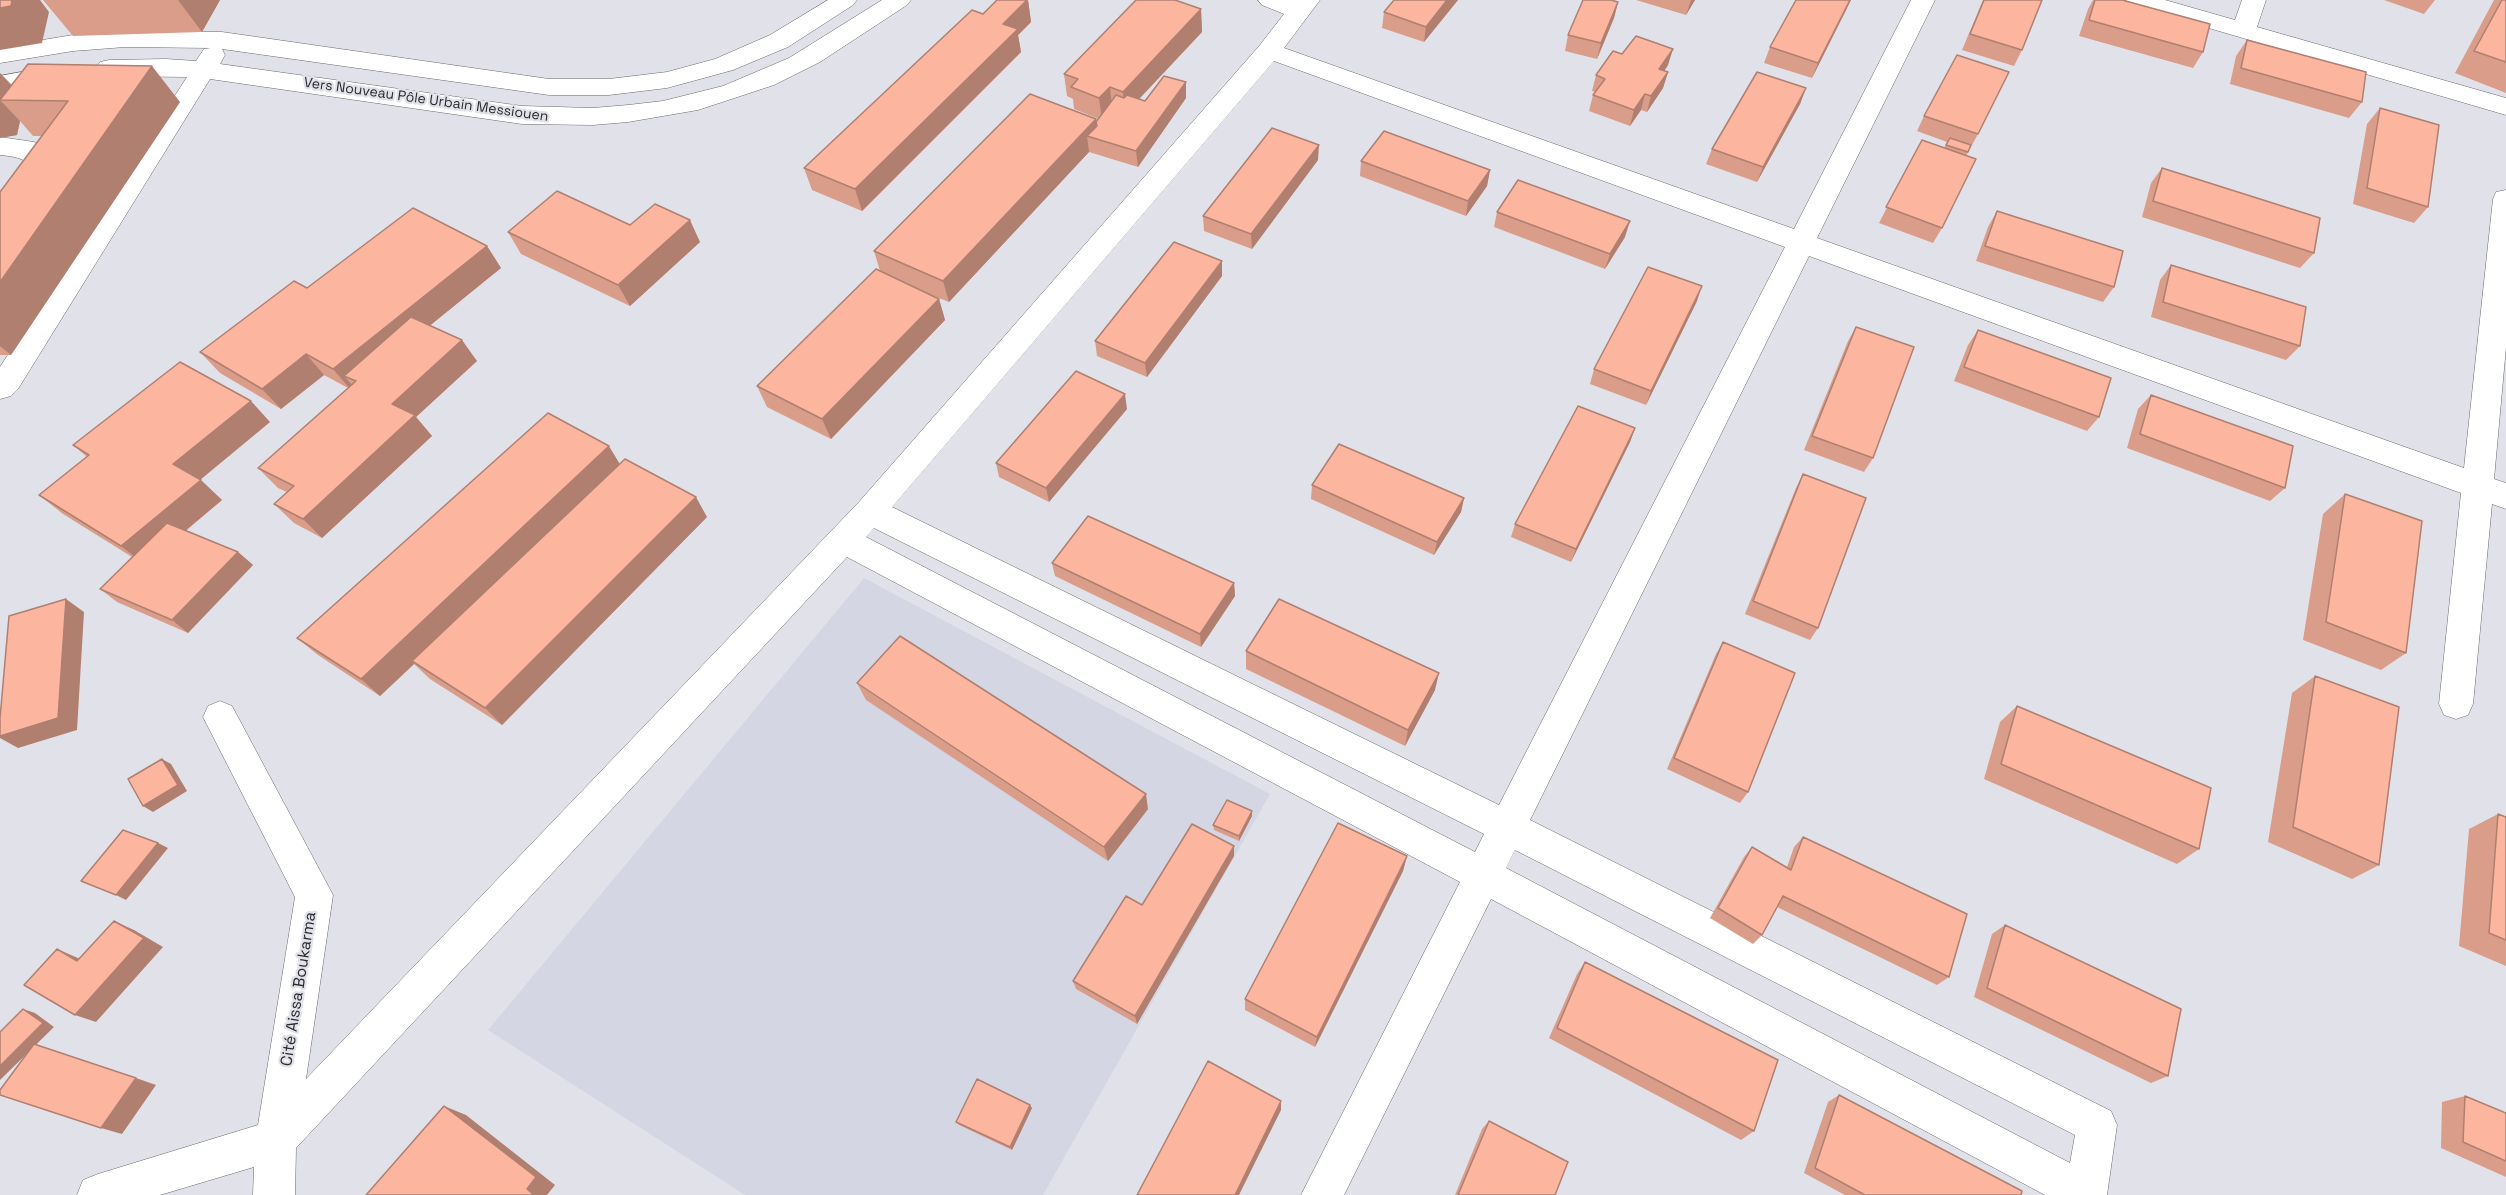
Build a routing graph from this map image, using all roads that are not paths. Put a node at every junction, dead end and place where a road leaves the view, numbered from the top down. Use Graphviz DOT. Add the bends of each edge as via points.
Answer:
graph roads {
  1 [pos="845,0"];
  2 [pos="899,0"];
  3 [pos="1923,0"];
  4 [pos="2138,0"];
  5 [pos="2254,0"];
  6 [pos="1293,4"];
  7 [pos="2244,30"];
  8 [pos="222,40"];
  9 [pos="1269,51"];
  10 [pos="0,55"];
  11 [pos="203,70"];
  12 [pos="0,84"];
  13 [pos="2506,107"];
  14 [pos="0,146"];
  15 [pos="2506,199"];
  16 [pos="1801,242"];
  17 [pos="0,249"];
  18 [pos="0,388"];
  19 [pos="2476,485"];
  20 [pos="2506,496"];
  21 [pos="870,511"];
  22 [pos="843,540"];
  23 [pos="2456,704"];
  24 [pos="220,717"];
  25 [pos="1507,828"];
  26 [pos="1483,874"];
  27 [pos="276,1140"];
  28 [pos="2086,1194"];
  29 [pos="98,1195"];
  30 [pos="274,1195"];
  31 [pos="1323,1195"];
  1 -- 8 [label="street, Vers Nouveau Pôle Urbain Messiouen" via="746,57 669,81 629,87 549,87"];
  2 -- 11 [label="street, Vers Nouveau Pôle Urbain Messiouen" via="799,64 769,78 702,101 629,115 522,115"];
  3 -- 16 [label="street"];
  4 -- 7 [label="street"];
  5 -- 7 [label="street"];
  6 -- 9 [label="street"];
  7 -- 13 [label="street"];
  8 -- 10 [label="street, Vers Nouveau Pôle Urbain Messiouen" via="125,39"];
  8 -- 11 [label="street"];
  9 -- 16 [label="street"];
  9 -- 21 [label="street"];
  11 -- 12 [label="street, Vers Nouveau Pôle Urbain Messiouen" via="125,67"];
  11 -- 18 [label="street"];
  14 -- 17 [label="street" via="24,148 38,155 44,166 42,181"];
  15 -- 19 [label="street"];
  16 -- 19 [label="street"];
  16 -- 25 [label="street"];
  19 -- 20 [label="street"];
  19 -- 23 [label="street"];
  21 -- 22 [label="street"];
  21 -- 25 [label="street"];
  22 -- 26 [label="street"];
  22 -- 27 [label="street"];
  24 -- 27 [label="street, Cité Aissa Boukarma" via="314,895"];
  25 -- 26 [label="street"];
  25 -- 28 [label="street" via="2097,1125"];
  26 -- 28 [label="street"];
  26 -- 31 [label="street"];
  27 -- 29 [label="street"];
  27 -- 30 [label="street, Cité Aissa Boukarma"];
}
